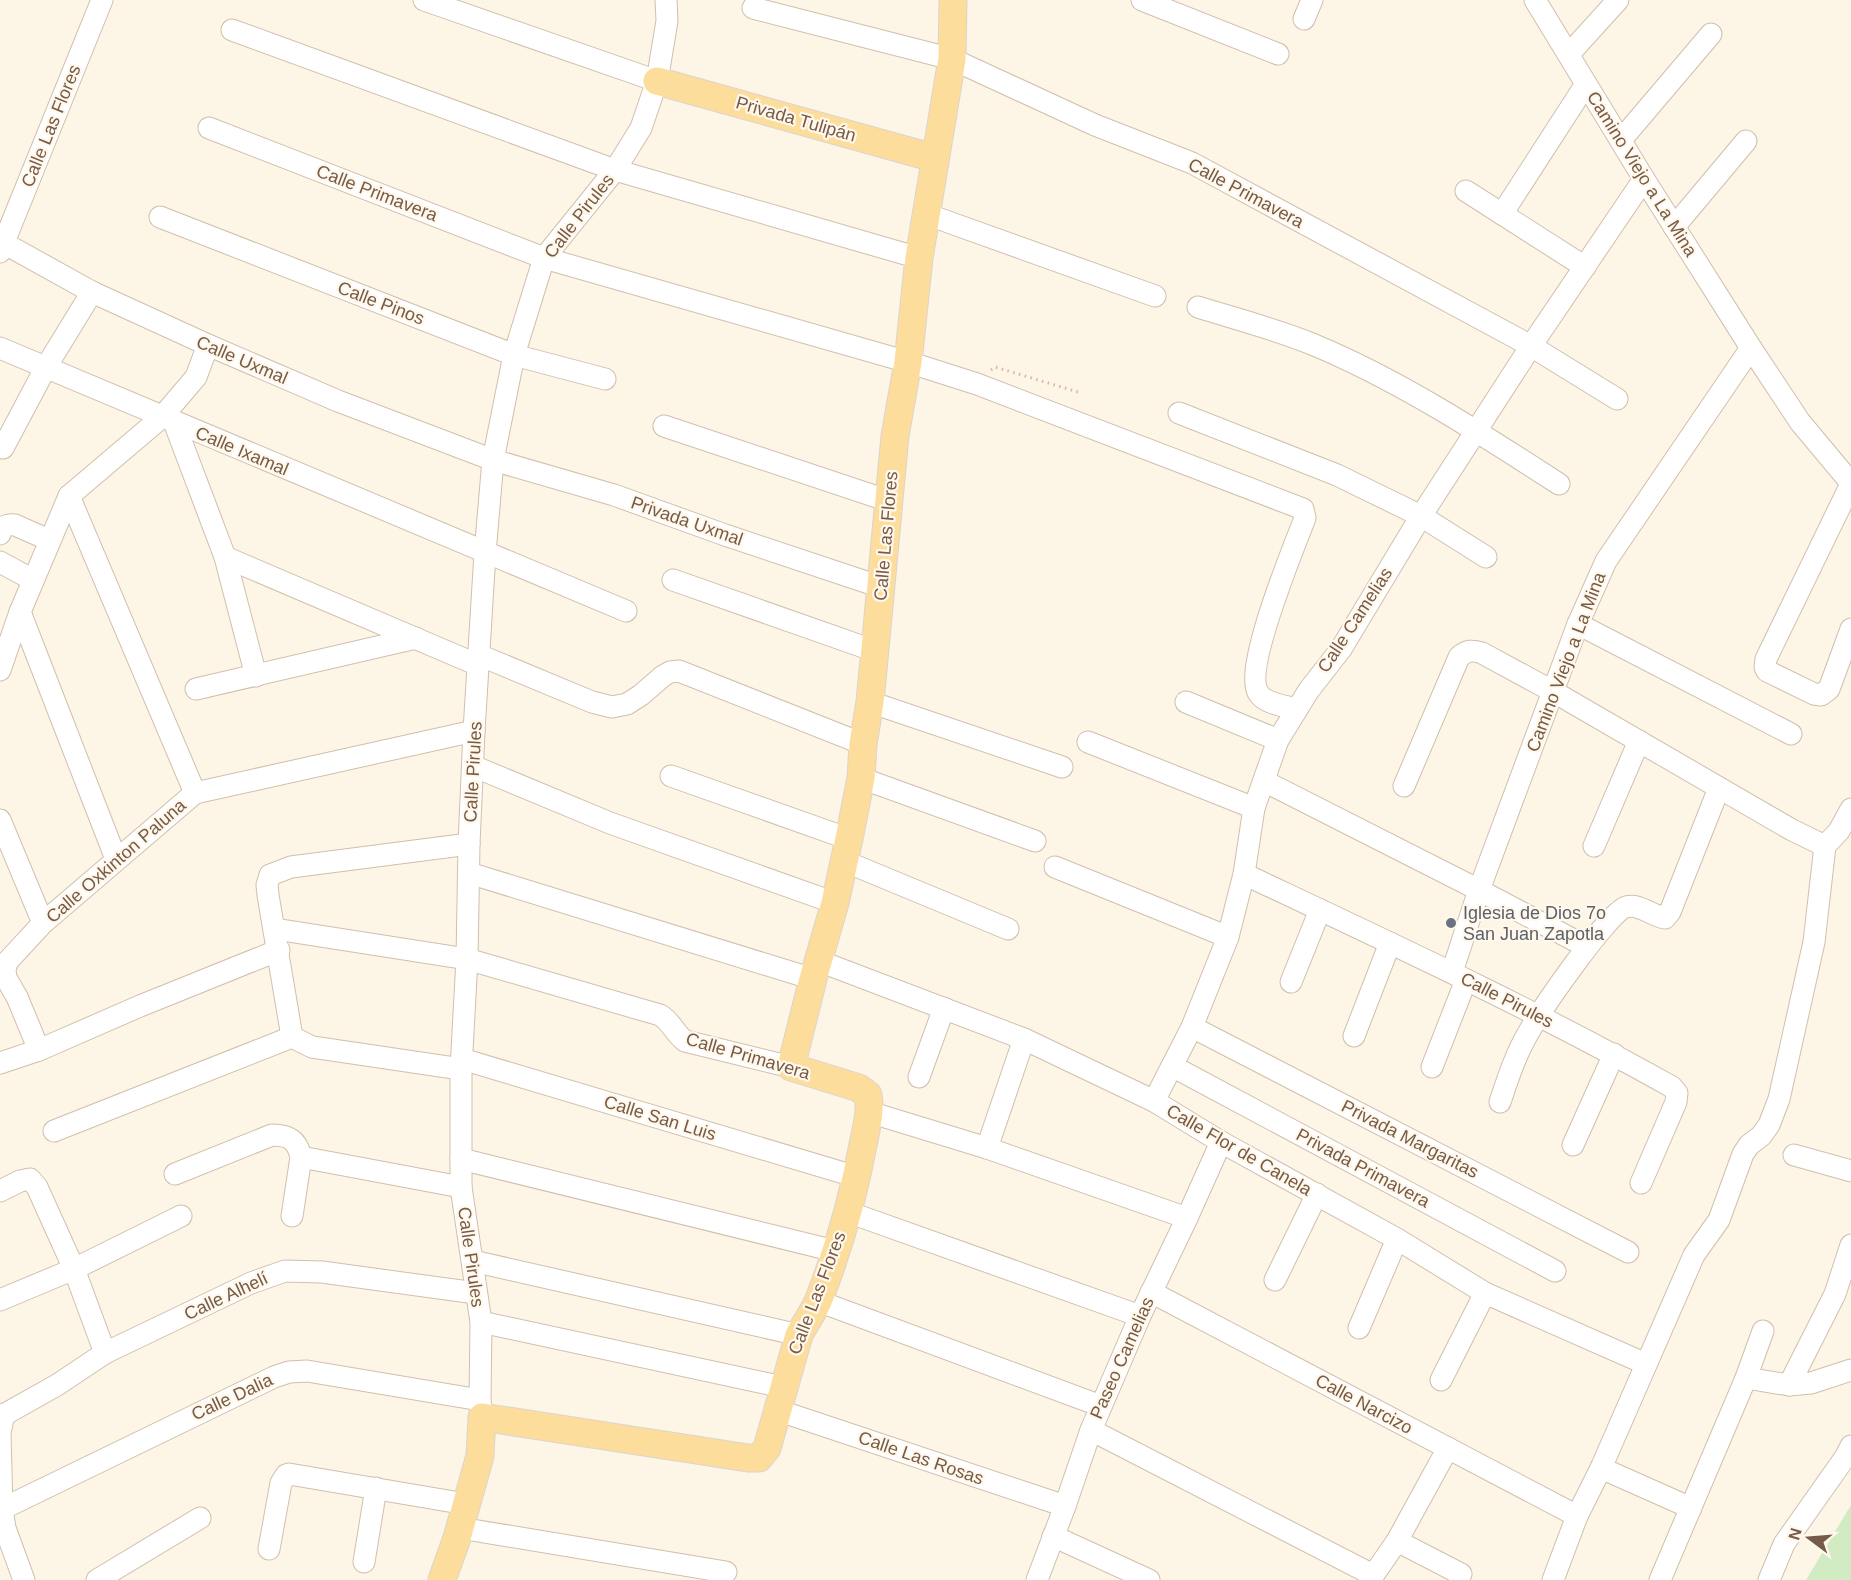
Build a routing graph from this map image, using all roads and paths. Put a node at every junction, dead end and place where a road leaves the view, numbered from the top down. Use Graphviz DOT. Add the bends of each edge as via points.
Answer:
graph roads {
  1 [pos="102,0"];
  2 [pos="424,0"];
  3 [pos="666,0"];
  4 [pos="953,0"];
  5 [pos="1142,0"];
  6 [pos="1535,0"];
  7 [pos="1618,0"];
  8 [pos="753,8"];
  9 [pos="232,30"];
  10 [pos="1711,34"];
  11 [pos="1278,54"];
  12 [pos="1569,54"];
  13 [pos="952,59"];
  14 [pos="657,81"];
  15 [pos="1586,84"];
  16 [pos="209,128"];
  17 [pos="1621,140"];
  18 [pos="1746,141"];
  19 [pos="934,158"];
  20 [pos="615,170"];
  21 [pos="1644,179"];
  22 [pos="1466,191"];
  23 [pos="926,214"];
  24 [pos="1502,214"];
  25 [pos="160,218"];
  26 [pos="1674,227"];
  27 [pos="1,245"];
  28 [pos="544,258"];
  29 [pos="919,258"];
  30 [pos="1585,267"];
  31 [pos="92,292"];
  32 [pos="1155,296"];
  33 [pos="1198,307"];
  34 [pos="208,345"];
  35 [pos="1531,346"];
  36 [pos="0,348"];
  37 [pos="1750,348"];
  38 [pos="514,356"];
  39 [pos="908,362"];
  40 [pos="46,367"];
  41 [pos="605,379"];
  42 [pos="977,384"];
  43 [pos="1078,392"];
  44 [pos="1617,399"];
  45 [pos="1179,413"];
  46 [pos="168,419"];
  47 [pos="664,426"];
  48 [pos="1477,431"];
  49 [pos="3,448"];
  50 [pos="493,460"];
  51 [pos="1851,483"];
  52 [pos="1559,484"];
  53 [pos="69,496"];
  54 [pos="889,501"];
  55 [pos="1421,516"];
  56 [pos="0,534"];
  57 [pos="49,540"];
  58 [pos="485,553"];
  59 [pos="1486,556"];
  60 [pos="225,557"];
  61 [pos="0,562"];
  62 [pos="33,580"];
  63 [pos="673,580"];
  64 [pos="881,587"];
  65 [pos="626,611"];
  66 [pos="20,612"];
  67 [pos="1578,624"];
  68 [pos="1851,629"];
  69 [pos="416,638"];
  70 [pos="874,651"];
  71 [pos="479,660"];
  72 [pos="0,670"];
  73 [pos="256,676"];
  74 [pos="196,689"];
  75 [pos="1554,692"];
  76 [pos="870,702"];
  77 [pos="1186,702"];
  78 [pos="1297,709"];
  79 [pos="474,731"];
  80 [pos="1791,734"];
  81 [pos="1278,740"];
  82 [pos="1639,741"];
  83 [pos="1088,742"];
  84 [pos="863,744"];
  85 [pos="473,766"];
  86 [pos="1062,767"];
  87 [pos="671,776"];
  88 [pos="861,778"];
  89 [pos="1264,781"];
  90 [pos="1404,786"];
  91 [pos="1719,788"];
  92 [pos="195,794"];
  93 [pos="1254,808"];
  94 [pos="1851,809"];
  95 [pos="0,820"];
  96 [pos="1035,842"];
  97 [pos="469,844"];
  98 [pos="1594,846"];
  99 [pos="1825,846"];
  100 [pos="847,850"];
  101 [pos="116,859"];
  102 [pos="1055,867"];
  103 [pos="469,873"];
  104 [pos="1244,874"];
  105 [pos="1479,890"];
  106 [pos="835,903"];
  107 [pos="1320,910"];
  108 [pos="43,923"];
  109 [pos="275,928"];
  110 [pos="1008,929"];
  111 [pos="1227,937"];
  112 [pos="1390,943"];
  113 [pos="1587,947"];
  114 [pos="279,950"];
  115 [pos="467,960"];
  116 [pos="816,970"];
  117 [pos="1459,976"];
  118 [pos="1291,982"];
  119 [pos="944,1008"];
  120 [pos="1539,1016"];
  121 [pos="1192,1026"];
  122 [pos="1354,1036"];
  123 [pos="292,1037"];
  124 [pos="1024,1040"];
  125 [pos="39,1050"];
  126 [pos="1614,1054"];
  127 [pos="0,1063"];
  128 [pos="461,1064"];
  129 [pos="1172,1066"];
  130 [pos="791,1067"];
  131 [pos="1432,1067"];
  132 [pos="919,1077"];
  133 [pos="867,1101"];
  134 [pos="1154,1101"];
  135 [pos="1500,1102"];
  136 [pos="54,1131"];
  137 [pos="1221,1142"];
  138 [pos="1573,1145"];
  139 [pos="987,1148"];
  140 [pos="298,1149"];
  141 [pos="1794,1155"];
  142 [pos="461,1159"];
  143 [pos="1851,1172"];
  144 [pos="175,1174"];
  145 [pos="857,1177"];
  146 [pos="1641,1183"];
  147 [pos="461,1187"];
  148 [pos="0,1191"];
  149 [pos="1317,1194"];
  150 [pos="848,1212"];
  151 [pos="181,1216"];
  152 [pos="292,1216"];
  153 [pos="1187,1218"];
  154 [pos="1397,1239"];
  155 [pos="1851,1245"];
  156 [pos="835,1251"];
  157 [pos="1628,1252"];
  158 [pos="473,1261"];
  159 [pos="74,1269"];
  160 [pos="1555,1271"];
  161 [pos="1275,1280"];
  162 [pos="1151,1292"];
  163 [pos="476,1293"];
  164 [pos="1485,1293"];
  165 [pos="0,1300"];
  166 [pos="818,1301"];
  167 [pos="1140,1316"];
  168 [pos="481,1322"];
  169 [pos="1359,1328"];
  170 [pos="1763,1331"];
  171 [pos="799,1335"];
  172 [pos="105,1353"];
  173 [pos="1646,1364"];
  174 [pos="1851,1370"];
  175 [pos="1746,1378"];
  176 [pos="1441,1380"];
  177 [pos="1789,1385"];
  178 [pos="780,1398"];
  179 [pos="1101,1406"];
  180 [pos="481,1408"];
  181 [pos="2,1416"];
  182 [pos="1091,1430"];
  183 [pos="1851,1446"];
  184 [pos="1448,1448"];
  185 [pos="1600,1468"];
  186 [pos="376,1488"];
  187 [pos="1065,1506"];
  188 [pos="1691,1508"];
  189 [pos="463,1516"];
  190 [pos="1577,1516"];
  191 [pos="200,1518"];
  192 [pos="2,1522"];
  193 [pos="1053,1536"];
  194 [pos="1397,1541"];
  195 [pos="269,1548"];
  196 [pos="364,1562"];
  197 [pos="726,1572"];
  198 [pos="1461,1574"];
  199 [pos="1371,1577"];
  200 [pos="24,1580"];
  201 [pos="97,1580"];
  202 [pos="442,1580"];
  203 [pos="1037,1580"];
  204 [pos="1149,1580"];
  205 [pos="1553,1580"];
  206 [pos="1660,1580"];
  207 [pos="1770,1580"];
  1 -- 27 [label="street, Calle Las Flores"];
  2 -- 14 [label="street"];
  3 -- 14 [label="street, Calle Pirules" via="667,21"];
  4 -- 13 [label="main road, Calle Las Flores"];
  5 -- 11 [label="street"];
  6 -- 12 [label="street, Camino Viejo a La Mina"];
  7 -- 12 [label="street"];
  8 -- 13 [label="street, Calle Primavera"];
  9 -- 20 [label="street"];
  10 -- 17 [label="street"];
  12 -- 15 [label="street, Camino Viejo a La Mina"];
  13 -- 19 [label="main road, Calle Las Flores"];
  13 -- 35 [label="street, Calle Primavera" via="1095,125 1192,163"];
  14 -- 19 [label="main road, Privada Tulipán"];
  14 -- 20 [label="street, Calle Pirules" via="641,128"];
  15 -- 17 [label="street, Camino Viejo a La Mina"];
  15 -- 24 [label="street"];
  16 -- 28 [label="street, Calle Primavera"];
  17 -- 21 [label="street, Camino Viejo a La Mina"];
  18 -- 26 [label="street"];
  19 -- 23 [label="main road, Calle Las Flores"];
  20 -- 28 [label="street, Calle Pirules"];
  20 -- 29 [label="street"];
  21 -- 26 [label="street, Camino Viejo a La Mina"];
  21 -- 30 [label="street, Calle Camelias"];
  22 -- 24 [label="street"];
  23 -- 29 [label="main road, Calle Las Flores"];
  23 -- 32 [label="street"];
  24 -- 30 [label="street"];
  25 -- 38 [label="street, Calle Pinos"];
  26 -- 37 [label="street, Camino Viejo a La Mina"];
  27 -- 31 [label="street, Calle Uxmal"];
  28 -- 38 [label="street, Calle Pirules"];
  28 -- 39 [label="street, Calle Primavera"];
  29 -- 39 [label="main road, Calle Las Flores"];
  30 -- 35 [label="street, Calle Camelias"];
  31 -- 34 [label="street, Calle Uxmal"];
  31 -- 40 [label="street"];
  33 -- 48 [label="street" via="1311,344 1378,375"];
  34 -- 46 [label="street" via="196,377"];
  34 -- 50 [label="street, Calle Uxmal" via="338,401"];
  35 -- 44 [label="street, Calle Primavera"];
  35 -- 48 [label="street, Calle Camelias"];
  36 -- 40 [label="street, Calle Ixamal"];
  37 -- 51 [label="street, Camino Viejo a La Mina" via="1800,422"];
  37 -- 67 [label="street, Camino Viejo a La Mina" via="1605,561"];
  38 -- 41 [label="street, Calle Pinos"];
  38 -- 50 [label="street, Calle Pirules"];
  39 -- 42 [label="street, Calle Primavera"];
  39 -- 54 [label="main road, Calle Las Flores"];
  40 -- 46 [label="street, Calle Ixamal"];
  40 -- 49 [label="street"];
  42 -- 43 [label="path" via="995,367"];
  42 -- 78 [label="street, Calle Primavera" via="1302,509 1305,518 1270,610 1255,676 1260,696"];
  45 -- 55 [label="street" via="1337,475"];
  46 -- 53 [label="street"];
  46 -- 58 [label="street, Calle Ixamal"];
  46 -- 60 [label="street"];
  47 -- 54 [label="street"];
  48 -- 52 [label="street"];
  48 -- 55 [label="street, Calle Camelias"];
  50 -- 58 [label="street, Calle Pirules"];
  50 -- 64 [label="street, Privada Uxmal" via="614,495"];
  51 -- 68 [label="street" via="1765,667 1821,695 1829,689"];
  53 -- 57 [label="street"];
  53 -- 92 [label="street"];
  54 -- 64 [label="main road, Calle Las Flores"];
  55 -- 59 [label="street"];
  55 -- 78 [label="street, Calle Camelias" via="1341,650"];
  56 -- 57 [label="street" via="9,524"];
  57 -- 62 [label="street"];
  58 -- 65 [label="street, Calle Ixamal"];
  58 -- 71 [label="street, Calle Pirules"];
  60 -- 69 [label="street"];
  60 -- 73 [label="street"];
  61 -- 62 [label="street"];
  62 -- 66 [label="street"];
  63 -- 70 [label="street"];
  64 -- 70 [label="main road, Calle Las Flores"];
  66 -- 72 [label="street"];
  66 -- 101 [label="street"];
  67 -- 75 [label="street, Camino Viejo a La Mina"];
  67 -- 80 [label="street"];
  69 -- 71 [label="street"];
  69 -- 73 [label="street"];
  70 -- 76 [label="main road, Calle Las Flores"];
  71 -- 79 [label="street, Calle Pirules"];
  71 -- 84 [label="street" via="612,707 627,704 663,676 679,671"];
  73 -- 74 [label="street"];
  75 -- 82 [label="street"];
  75 -- 90 [label="street" via="1482,653 1466,652 1459,657"];
  75 -- 105 [label="street, Camino Viejo a La Mina"];
  76 -- 84 [label="main road, Calle Las Flores"];
  76 -- 86 [label="street"];
  77 -- 81 [label="street"];
  78 -- 81 [label="street, Calle Camelias"];
  79 -- 85 [label="street, Calle Pirules"];
  79 -- 92 [label="street, Calle Oxkinton Paluna"];
  81 -- 89 [label="street, Calle Camelias"];
  82 -- 91 [label="street"];
  82 -- 98 [label="street"];
  83 -- 93 [label="street"];
  84 -- 88 [label="main road, Calle Las Flores"];
  85 -- 97 [label="street, Calle Pirules"];
  85 -- 106 [label="street" via="610,823"];
  87 -- 100 [label="street"];
  88 -- 96 [label="street"];
  88 -- 100 [label="main road, Calle Las Flores"];
  89 -- 93 [label="street, Calle Camelias"];
  89 -- 105 [label="street"];
  91 -- 99 [label="street"];
  91 -- 113 [label="street" via="1670,912 1665,918 1658,917 1628,906 1619,910"];
  92 -- 101 [label="street, Calle Oxkinton Paluna"];
  93 -- 104 [label="street, Calle Camelias"];
  94 -- 99 [label="street"];
  95 -- 108 [label="street"];
  97 -- 103 [label="street, Calle Pirules"];
  97 -- 109 [label="street" via="291,867 270,874 267,885"];
  99 -- 173 [label="street" via="1814,942 1779,1099 1769,1125 1743,1154 1719,1220 1694,1255"];
  100 -- 106 [label="main road, Calle Las Flores"];
  100 -- 110 [label="street"];
  101 -- 108 [label="street, Calle Oxkinton Paluna"];
  102 -- 111 [label="street"];
  103 -- 115 [label="street, Calle Pirules"];
  103 -- 116 [label="street, Calle Flor de Canela"];
  104 -- 107 [label="street, Calle Pirules"];
  104 -- 111 [label="street, Calle Camelias"];
  105 -- 113 [label="street"];
  105 -- 117 [label="street, Camino Viejo a La Mina"];
  106 -- 116 [label="main road, Calle Las Flores"];
  107 -- 112 [label="street, Calle Pirules"];
  107 -- 118 [label="street"];
  108 -- 125 [label="street, Calle Oxkinton Paluna" via="7,962 5,970"];
  109 -- 114 [label="street"];
  109 -- 115 [label="street, Calle Primavera"];
  111 -- 121 [label="street, Calle Camelias"];
  112 -- 117 [label="street, Calle Pirules"];
  112 -- 122 [label="street"];
  113 -- 120 [label="street"];
  114 -- 123 [label="street"];
  114 -- 125 [label="street"];
  115 -- 128 [label="street, Calle Pirules"];
  115 -- 130 [label="street, Calle Primavera" via="660,1015 685,1041"];
  116 -- 119 [label="street, Calle Flor de Canela"];
  116 -- 130 [label="main road, Calle Las Flores"];
  117 -- 120 [label="street, Calle Pirules"];
  117 -- 131 [label="street, Camino Viejo a La Mina"];
  119 -- 124 [label="street, Calle Flor de Canela"];
  119 -- 132 [label="street"];
  120 -- 126 [label="street, Calle Pirules"];
  120 -- 135 [label="street" via="1514,1061"];
  121 -- 129 [label="street, Calle Camelias"];
  121 -- 157 [label="street, Privada Margaritas"];
  123 -- 128 [label="street, Calle San Luis" via="312,1047"];
  123 -- 136 [label="street"];
  124 -- 134 [label="street, Calle Flor de Canela"];
  124 -- 139 [label="street"];
  125 -- 127 [label="street"];
  126 -- 138 [label="street"];
  126 -- 146 [label="street, Calle Pirules" via="1677,1093"];
  128 -- 142 [label="street, Calle Pirules"];
  128 -- 145 [label="street, Calle San Luis"];
  129 -- 134 [label="street, Calle Camelias"];
  129 -- 160 [label="street, Privada Primavera"];
  130 -- 133 [label="main road, Calle Primavera"];
  133 -- 139 [label="street"];
  133 -- 145 [label="main road, Calle Las Flores"];
  134 -- 137 [label="street, Calle Flor de Canela"];
  137 -- 149 [label="street, Calle Flor de Canela"];
  137 -- 153 [label="street, Paseo Camelias"];
  139 -- 153 [label="street"];
  140 -- 144 [label="street" via="289,1137 272,1135"];
  140 -- 147 [label="street"];
  140 -- 152 [label="street"];
  141 -- 143 [label="street"];
  142 -- 147 [label="street, Calle Pirules"];
  142 -- 156 [label="street"];
  145 -- 150 [label="main road, Calle Las Flores"];
  147 -- 158 [label="street, Calle Pirules"];
  148 -- 159 [label="street" via="30,1179"];
  149 -- 154 [label="street, Calle Flor de Canela"];
  149 -- 161 [label="street"];
  150 -- 156 [label="main road, Calle Las Flores"];
  150 -- 167 [label="street"];
  151 -- 159 [label="street"];
  153 -- 162 [label="street, Paseo Camelias"];
  154 -- 164 [label="street, Calle Flor de Canela"];
  154 -- 169 [label="street"];
  155 -- 177 [label="street" via="1835,1294"];
  156 -- 166 [label="main road, Calle Las Flores"];
  158 -- 163 [label="street, Calle Pirules"];
  158 -- 171 [label="street"];
  159 -- 165 [label="street"];
  159 -- 172 [label="street"];
  162 -- 167 [label="street, Paseo Camelias"];
  162 -- 184 [label="street, Calle Narcizo"];
  163 -- 168 [label="street, Calle Pirules"];
  163 -- 172 [label="street, Calle Alhelí" via="322,1272 285,1271 251,1283"];
  164 -- 173 [label="street, Calle Flor de Canela"];
  164 -- 176 [label="street"];
  166 -- 171 [label="main road, Calle Las Flores"];
  166 -- 179 [label="street"];
  167 -- 179 [label="street, Paseo Camelias"];
  168 -- 178 [label="street, Calle Las Rosas"];
  168 -- 180 [label="street, Calle Pirules"];
  170 -- 175 [label="street"];
  171 -- 178 [label="main road, Calle Las Flores"];
  172 -- 181 [label="street, Calle Alhelí"];
  173 -- 185 [label="street"];
  174 -- 177 [label="street" via="1811,1383"];
  175 -- 177 [label="street"];
  175 -- 188 [label="street"];
  178 -- 180 [label="main road, Calle Las Flores" via="766,1448 759,1458"];
  178 -- 187 [label="street, Calle Las Rosas"];
  179 -- 182 [label="street, Paseo Camelias"];
  180 -- 189 [label="main road, Calle Pirules" via="480,1456"];
  180 -- 192 [label="street, Calle Dalia" via="307,1371 289,1372"];
  181 -- 192 [label="street"];
  182 -- 187 [label="street, Paseo Camelias"];
  182 -- 199 [label="street"];
  183 -- 207 [label="street" via="1784,1544"];
  184 -- 190 [label="street, Calle Narcizo"];
  184 -- 194 [label="street"];
  185 -- 188 [label="street"];
  185 -- 190 [label="street"];
  186 -- 189 [label="street"];
  186 -- 195 [label="street" via="286,1475 281,1483"];
  186 -- 196 [label="street"];
  187 -- 193 [label="street, Paseo Camelias"];
  188 -- 206 [label="street"];
  189 -- 197 [label="street"];
  189 -- 202 [label="main road, Calle Pirules"];
  190 -- 205 [label="street"];
  191 -- 201 [label="street"];
  192 -- 200 [label="street"];
  193 -- 203 [label="street, Paseo Camelias"];
  193 -- 204 [label="street"];
  194 -- 198 [label="street"];
  194 -- 199 [label="street"];
}
